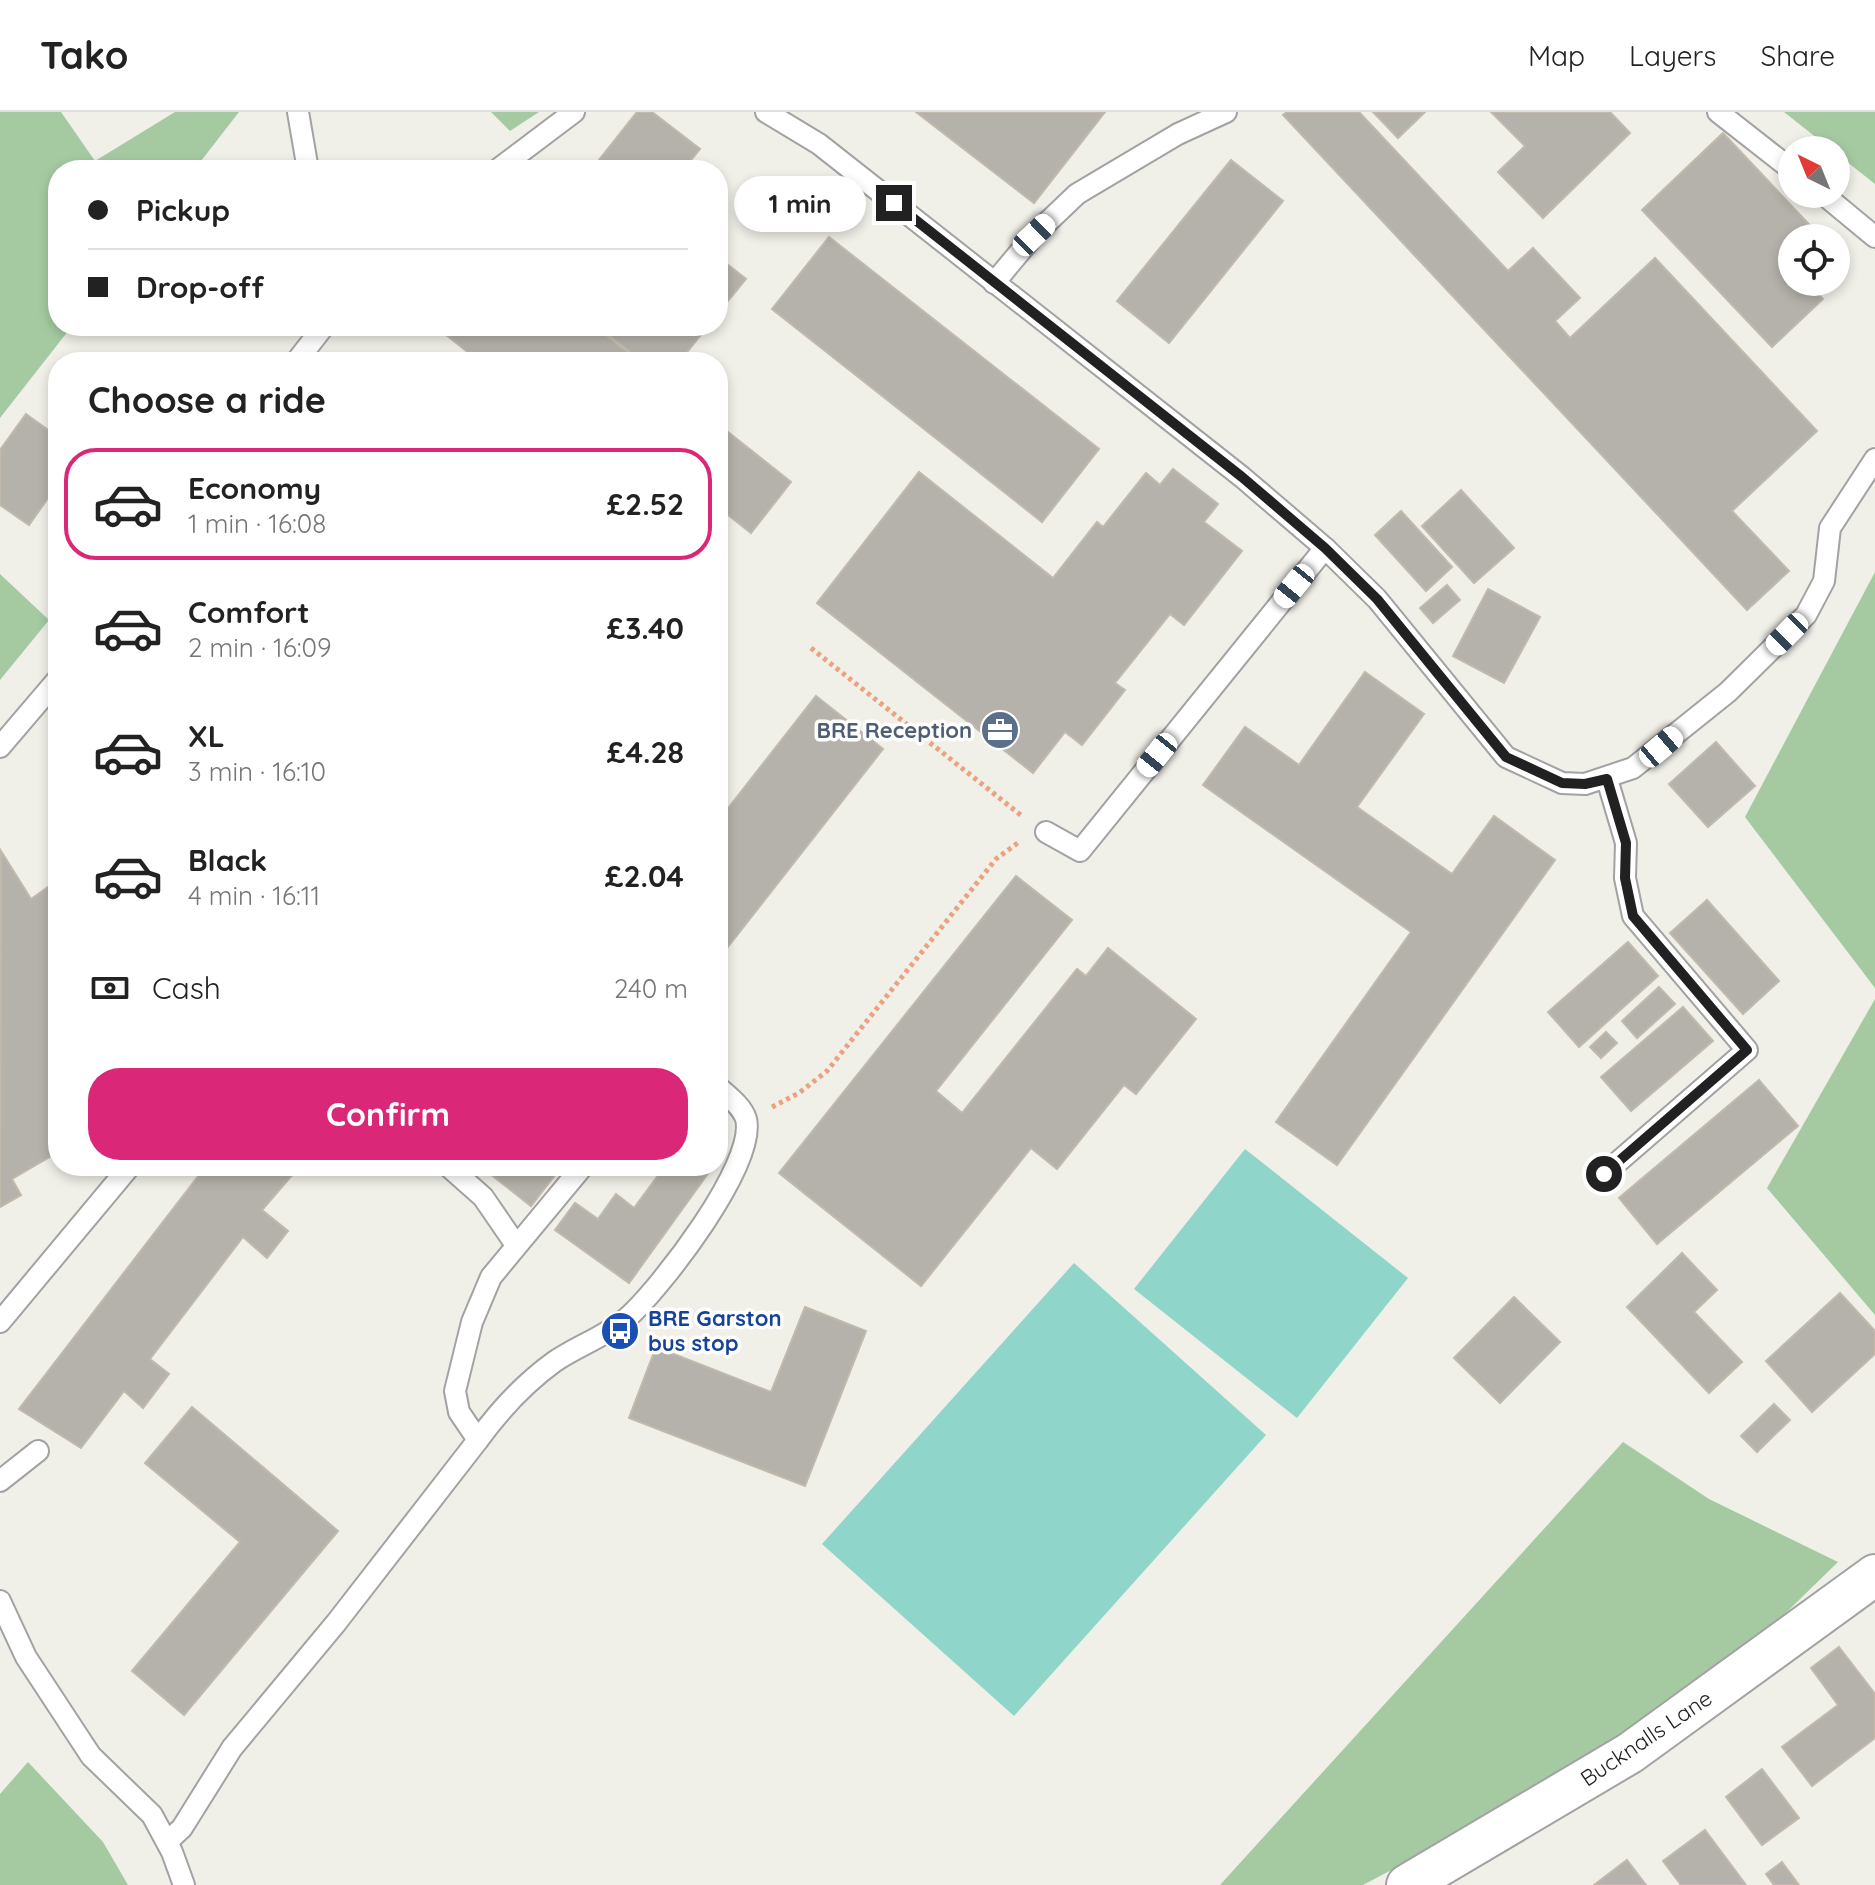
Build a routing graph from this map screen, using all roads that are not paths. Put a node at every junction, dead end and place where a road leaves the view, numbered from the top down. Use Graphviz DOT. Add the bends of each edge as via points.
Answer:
graph roads {
  1 [pos="298,112"];
  2 [pos="574,112"];
  3 [pos="766,112"];
  4 [pos="1226,112"];
  5 [pos="1718,112"];
  6 [pos="1778,159"];
  7 [pos="306,160"];
  8 [pos="510,160"];
  9 [pos="1840,208"];
  10 [pos="1875,237"];
  11 [pos="994,283"];
  12 [pos="316,336"];
  13 [pos="304,352"];
  14 [pos="1875,459"];
  15 [pos="1325,548"];
  16 [pos="48,691"];
  17 [pos="0,747"];
  18 [pos="1607,779"];
  19 [pos="1046,832"];
  20 [pos="728,1096"];
  21 [pos="1604,1174"];
  22 [pos="122,1176"];
  23 [pos="459,1176"];
  24 [pos="575,1176"];
  25 [pos="516,1245"];
  26 [pos="0,1322"];
  27 [pos="478,1440"];
  28 [pos="38,1451"];
  29 [pos="0,1481"];
  30 [pos="1875,1575"];
  31 [pos="0,1601"];
  32 [pos="167,1842"];
  33 [pos="1466,1871"];
  34 [pos="184,1885"];
  35 [pos="1407,1885"];
  1 -- 7 [label="lane"];
  2 -- 8 [label="lane"];
  3 -- 11 [label="lane" via="819,144"];
  4 -- 11 [label="lane" via="1077,194"];
  5 -- 6 [label="lane"];
  9 -- 10 [label="lane"];
  11 -- 15 [label="lane"];
  12 -- 13 [label="lane"];
  14 -- 18 [label="lane" via="1830,528 1824,581 1806,615 1728,692 1633,768"];
  15 -- 18 [label="lane" via="1377,599 1506,757 1562,783"];
  15 -- 19 [label="lane" via="1080,851"];
  16 -- 17 [label="lane"];
  18 -- 21 [label="lane" via="1626,843 1625,878 1633,916 1747,1050"];
  20 -- 27 [label="lane" via="746,1120 743,1151 732,1181 664,1277 627,1318 555,1361 500,1410"];
  22 -- 26 [label="lane"];
  23 -- 25 [label="lane" via="483,1197"];
  24 -- 25 [label="lane"];
  25 -- 27 [label="lane" via="481,1299 455,1391 459,1412"];
  27 -- 32 [label="lane" via="232,1748 182,1828"];
  28 -- 29 [label="lane"];
  30 -- 33 [label="street, Bucknalls Lane"];
  31 -- 32 [label="lane" via="26,1657 91,1756 152,1815"];
  32 -- 34 [label="lane"];
  33 -- 35 [label="street, Bucknalls Lane"];
}
